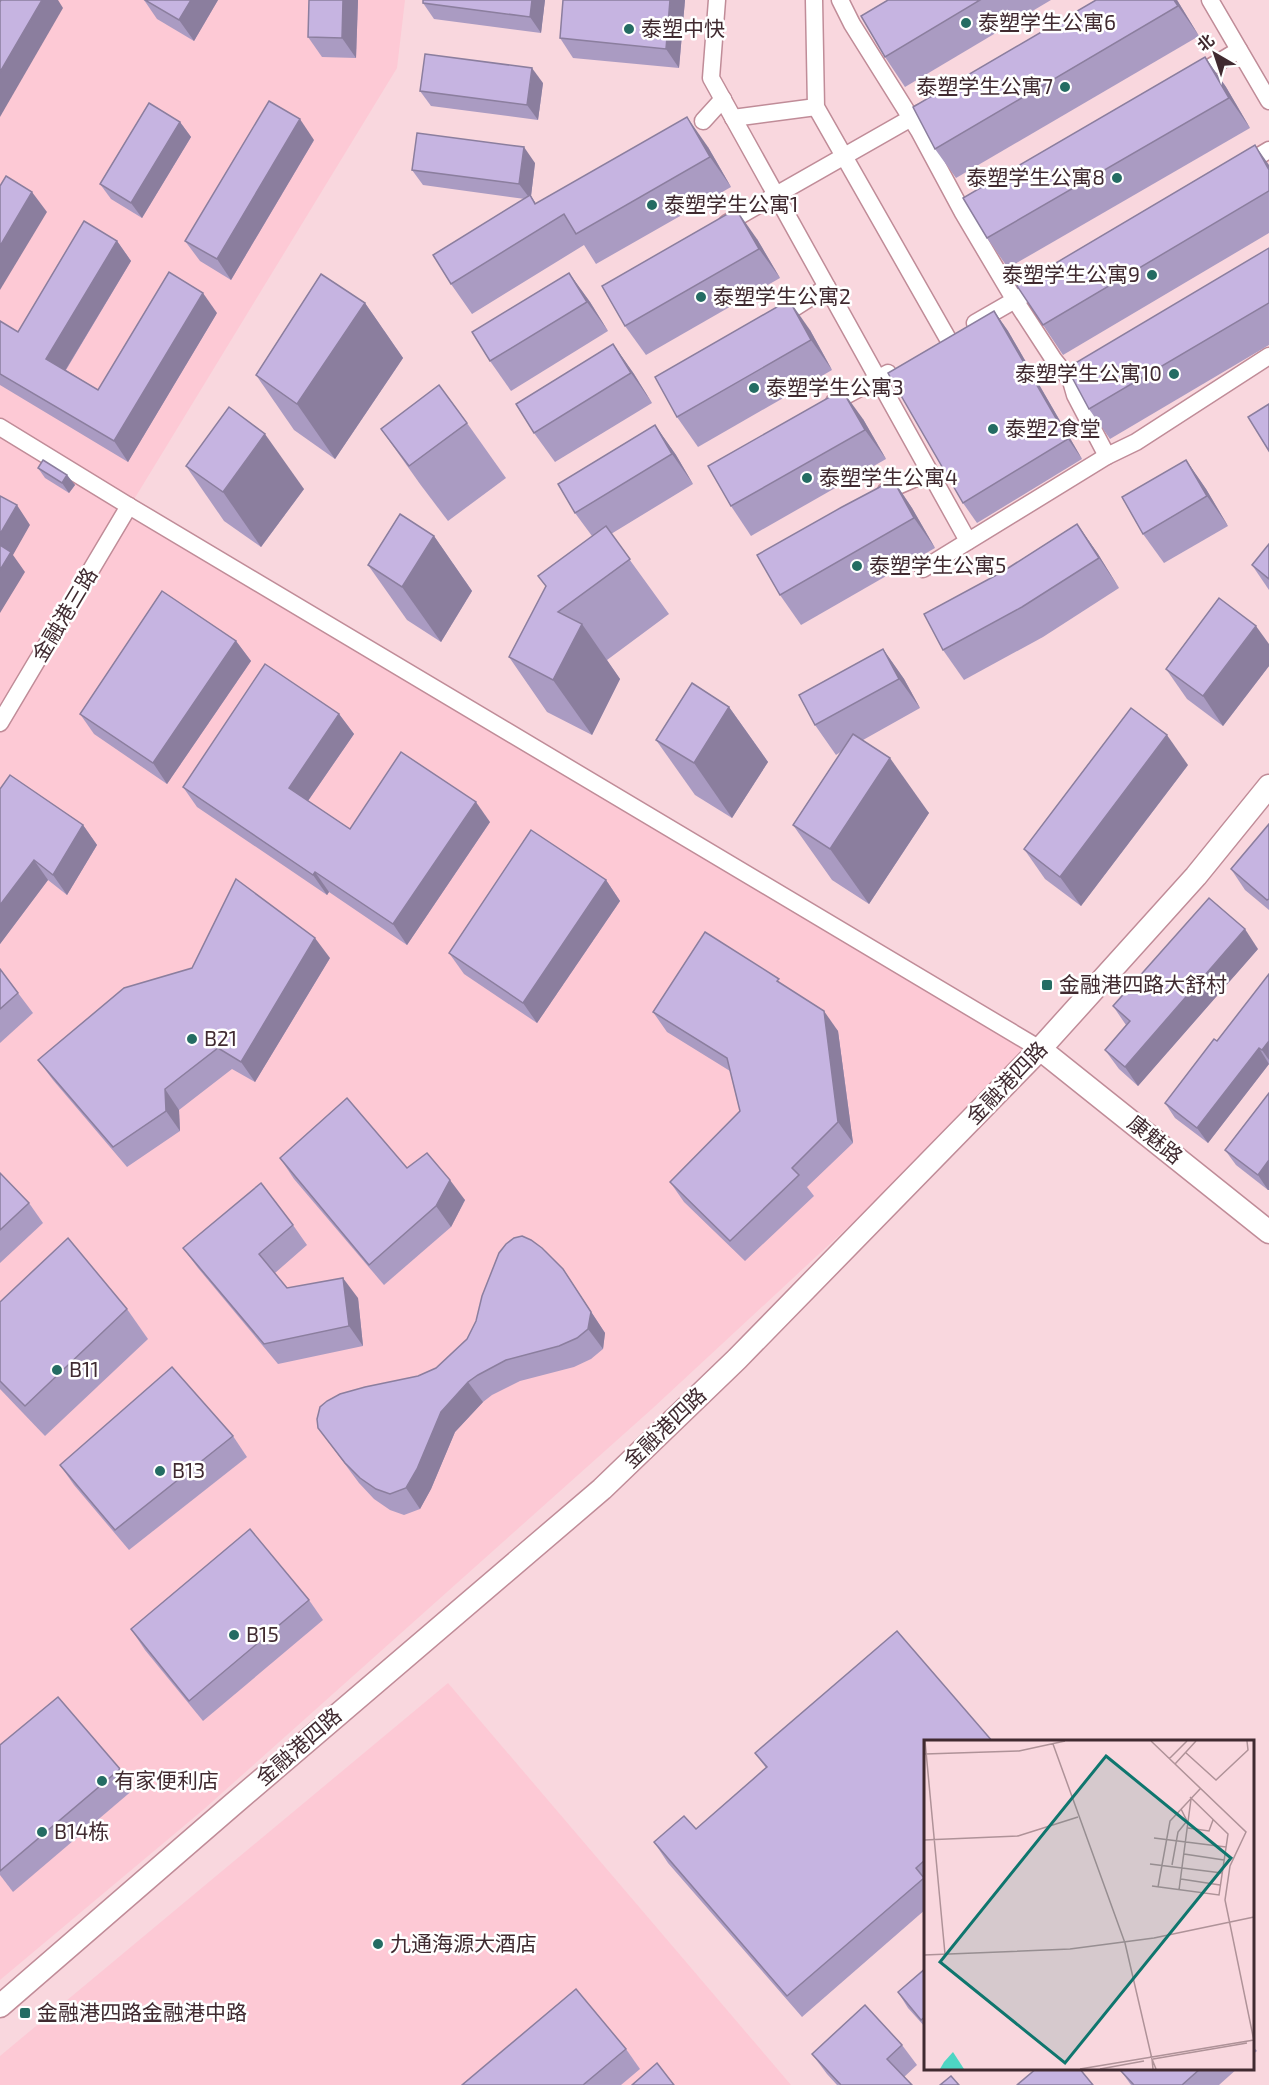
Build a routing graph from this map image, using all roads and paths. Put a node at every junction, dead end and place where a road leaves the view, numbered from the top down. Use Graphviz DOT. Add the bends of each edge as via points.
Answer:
graph roads {
  1 [pos="717,0"];
  2 [pos="814,0"];
  3 [pos="840,0"];
  4 [pos="1210,0"];
  5 [pos="872,23"];
  6 [pos="857,32"];
  7 [pos="1239,50"];
  8 [pos="1183,83"];
  9 [pos="723,99"];
  10 [pos="1269,101"];
  11 [pos="937,104"];
  12 [pos="816,107"];
  13 [pos="733,118"];
  14 [pos="911,118"];
  15 [pos="703,121"];
  16 [pos="1269,150"];
  17 [pos="843,156"];
  18 [pos="1230,174"];
  19 [pos="776,194"];
  20 [pos="727,245"];
  21 [pos="1054,278"];
  22 [pos="827,287"];
  23 [pos="1015,300"];
  24 [pos="779,334"];
  25 [pos="948,339"];
  26 [pos="930,349"];
  27 [pos="1269,356"];
  28 [pos="904,364"];
  29 [pos="1089,371"];
  30 [pos="878,379"];
  31 [pos="1071,381"];
  32 [pos="834,423"];
  33 [pos="0,427"];
  34 [pos="1107,456"];
  35 [pos="930,472"];
  36 [pos="129,506"];
  37 [pos="883,515"];
  38 [pos="968,541"];
  39 [pos="923,569"];
  40 [pos="0,723"];
  41 [pos="1269,786"];
  42 [pos="1040,1049"];
  43 [pos="1269,1232"];
  44 [pos="0,2006"];
  1 -- 9 [label="street" via="711,78"];
  2 -- 12 [label="street"];
  3 -- 6 [label="street"];
  4 -- 7 [label="street"];
  5 -- 6 [label="street"];
  6 -- 14 [label="street"];
  7 -- 8 [label="street"];
  7 -- 10 [label="street"];
  9 -- 13 [label="street"];
  9 -- 15 [label="street"];
  11 -- 14 [label="street"];
  12 -- 13 [label="street"];
  12 -- 17 [label="street"];
  13 -- 19 [label="street"];
  14 -- 17 [label="street"];
  14 -- 23 [label="street" via="968,210"];
  16 -- 18 [label="street"];
  17 -- 19 [label="street"];
  17 -- 25 [label="street"];
  19 -- 20 [label="street" via="727,223 736,240"];
  19 -- 22 [label="street"];
  21 -- 23 [label="street"];
  22 -- 24 [label="street" via="780,317 787,329"];
  22 -- 30 [label="street"];
  23 -- 25 [label="street"];
  23 -- 31 [label="street"];
  25 -- 26 [label="street"];
  27 -- 34 [label="street" via="1136,442"];
  28 -- 30 [label="street"];
  29 -- 31 [label="street"];
  30 -- 32 [label="street" via="834,402 843,418"];
  30 -- 35 [label="street"];
  31 -- 34 [label="street" via="1074,395"];
  33 -- 36 [label="street"];
  34 -- 38 [label="street"];
  35 -- 37 [label="street" via="886,491 894,509"];
  35 -- 38 [label="street"];
  36 -- 40 [label="street, 金融港三路"];
  36 -- 42 [label="street"];
  38 -- 39 [label="street"];
  41 -- 42 [label="street, 金融港四路" via="1196,876"];
  42 -- 43 [label="street, 康魅路"];
  42 -- 44 [label="street, 金融港四路" via="737,1359 602,1489"];
}
